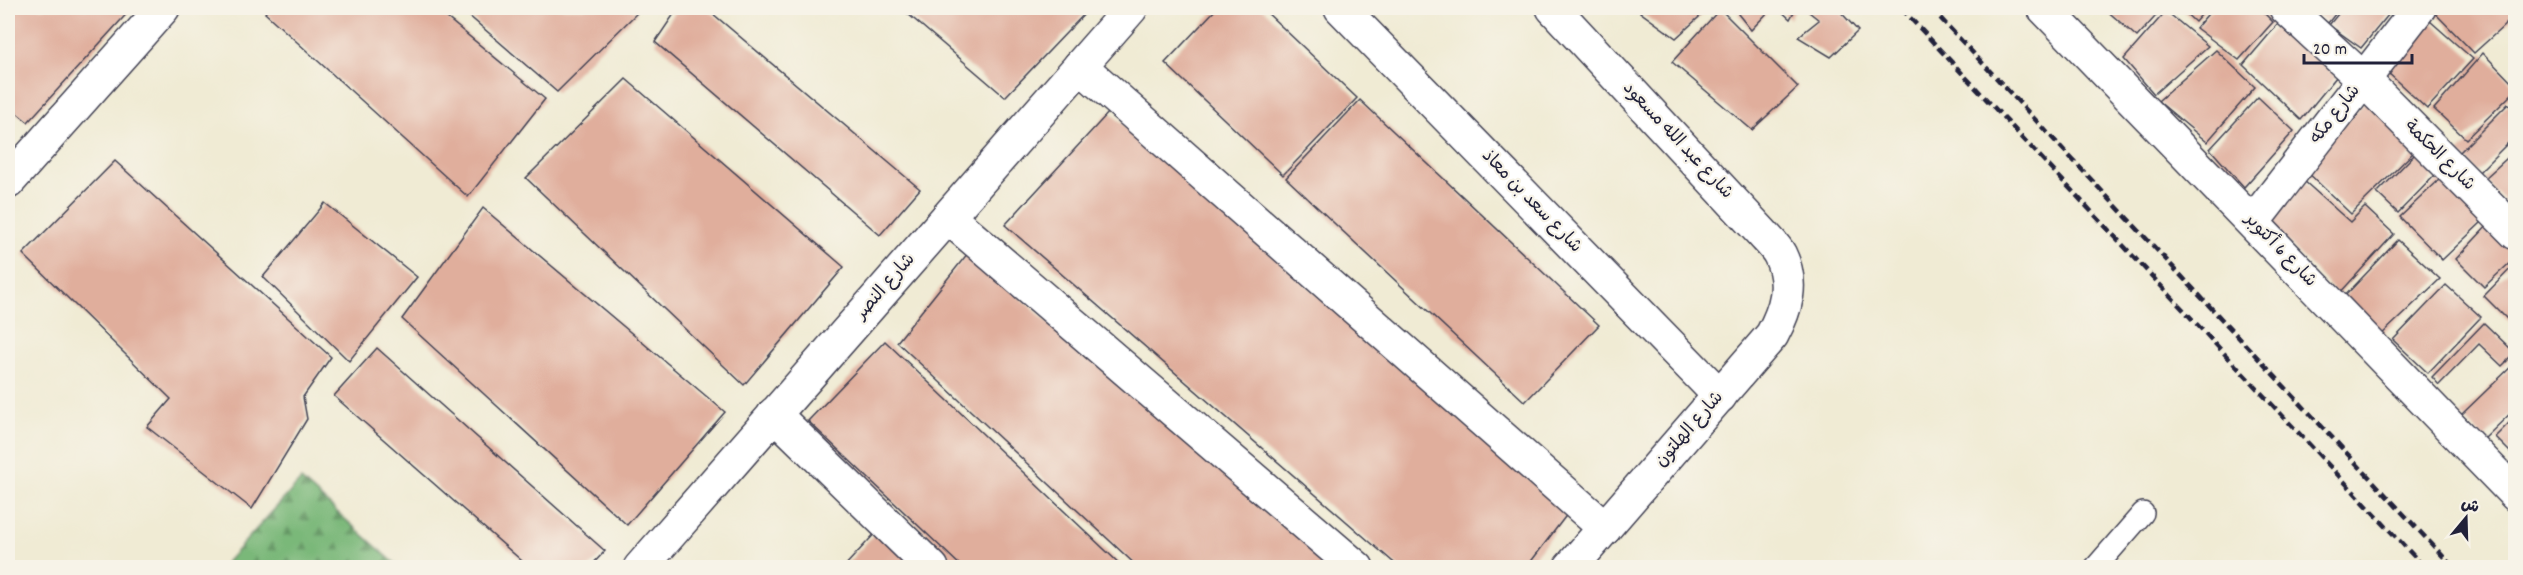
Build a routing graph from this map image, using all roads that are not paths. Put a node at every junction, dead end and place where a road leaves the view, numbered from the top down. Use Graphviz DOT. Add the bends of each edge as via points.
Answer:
graph roads {
  1 [pos="163,8"];
  2 [pos="1131,8"];
  3 [pos="1341,8"];
  4 [pos="1553,8"];
  5 [pos="1584,8"];
  6 [pos="2044,8"];
  7 [pos="2286,8"];
  8 [pos="2419,8"];
  9 [pos="1590,47"];
  10 [pos="1080,66"];
  11 [pos="2363,79"];
  12 [pos="8,182"];
  13 [pos="948,217"];
  14 [pos="2253,222"];
  15 [pos="2516,233"];
  16 [pos="1788,282"];
  17 [pos="1720,396"];
  18 [pos="774,414"];
  19 [pos="2516,495"];
  20 [pos="2143,513"];
  21 [pos="1605,528"];
  22 [pos="640,567"];
  23 [pos="932,567"];
  24 [pos="1357,567"];
  25 [pos="1570,567"];
  26 [pos="2096,567"];
  1 -- 12 [label="street"];
  2 -- 10 [label="street, شارع النصر"];
  3 -- 17 [label="street, شارع سعد بن معاذ"];
  4 -- 9 [label="street, شارع عبد الله مسعود"];
  5 -- 9 [label="street"];
  6 -- 14 [label="street, شارع 6 أكتوبر"];
  7 -- 11 [label="street, شارع الحكمة"];
  8 -- 11 [label="street, شارع مكه"];
  9 -- 16 [label="street, شارع عبد الله مسعود" via="1762,233 1780,255"];
  10 -- 13 [label="street, شارع النصر"];
  10 -- 21 [label="street"];
  11 -- 14 [label="street, شارع مكه"];
  11 -- 15 [label="street, شارع الحكمة"];
  13 -- 18 [label="street, شارع النصر"];
  13 -- 24 [label="street"];
  14 -- 19 [label="street, شارع 6 أكتوبر"];
  16 -- 17 [label="street, شارع الهلتون" via="1785,310 1772,335"];
  17 -- 21 [label="street, شارع الهلتون"];
  18 -- 22 [label="street, شارع النصر"];
  18 -- 23 [label="street"];
  20 -- 26 [label="lane"];
  21 -- 25 [label="street, شارع الهلتون"];
}
